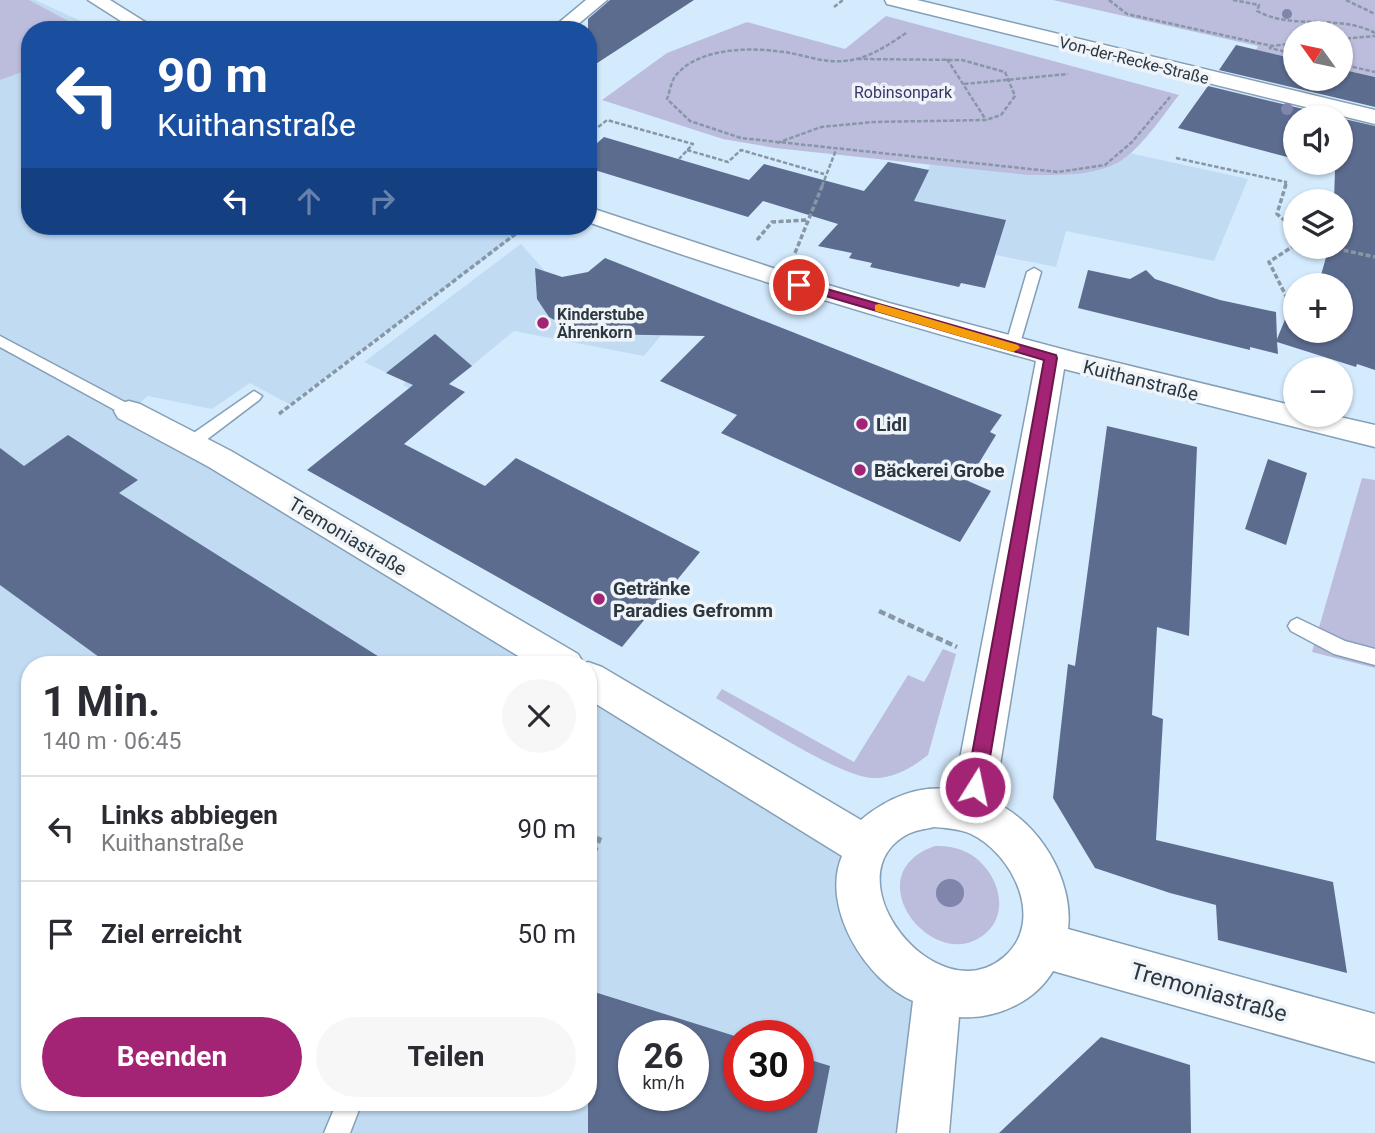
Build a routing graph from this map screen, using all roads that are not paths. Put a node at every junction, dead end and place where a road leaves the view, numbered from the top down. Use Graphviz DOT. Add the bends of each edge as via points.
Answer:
graph roads {
  1 [pos="97,0"];
  2 [pos="598,0"];
  3 [pos="894,0"];
  4 [pos="133,21"];
  5 [pos="571,21"];
  6 [pos="1375,117"];
  7 [pos="597,217"];
  8 [pos="1034,272"];
  9 [pos="0,341"];
  10 [pos="1012,347"];
  11 [pos="1051,358"];
  12 [pos="254,396"];
  13 [pos="129,411"];
  14 [pos="1375,436"];
  15 [pos="205,451"];
  16 [pos="1297,626"];
  17 [pos="548,656"];
  18 [pos="1375,657"];
  19 [pos="597,685"];
  20 [pos="971,813"];
  21 [pos="866,847"];
  22 [pos="1042,945"];
  23 [pos="938,989"];
  24 [pos="1375,1038"];
  25 [pos="346,1111"];
  26 [pos="337,1133"];
  27 [pos="923,1133"];
  1 -- 4 [label="street"];
  2 -- 5 [label="street"];
  3 -- 6 [label="street, Von-der-Recke-Straße"];
  7 -- 10 [label="street, Kuithanstraße" via="773,277"];
  8 -- 10 [label="lane"];
  9 -- 13 [label="lane"];
  10 -- 11 [label="street, Kuithanstraße"];
  11 -- 14 [label="street, Kuithanstraße"];
  11 -- 20 [label="street"];
  12 -- 15 [label="lane"];
  13 -- 15 [label="street, Tremoniastraße"];
  15 -- 17 [label="street, Tremoniastraße"];
  16 -- 18 [label="lane" via="1341,648"];
  19 -- 21 [label="street, Tremoniastraße"];
  20 -- 21 [label="street" via="915,808 885,823"];
  20 -- 22 [label="street" via="999,827 1030,861 1044,893 1047,914"];
  21 -- 23 [label="street" via="858,877 867,927 893,963"];
  22 -- 23 [label="street" via="1021,975 1000,988 976,994"];
  22 -- 24 [label="street, Tremoniastraße"];
  23 -- 27 [label="street"];
  25 -- 26 [label="lane"];
}
